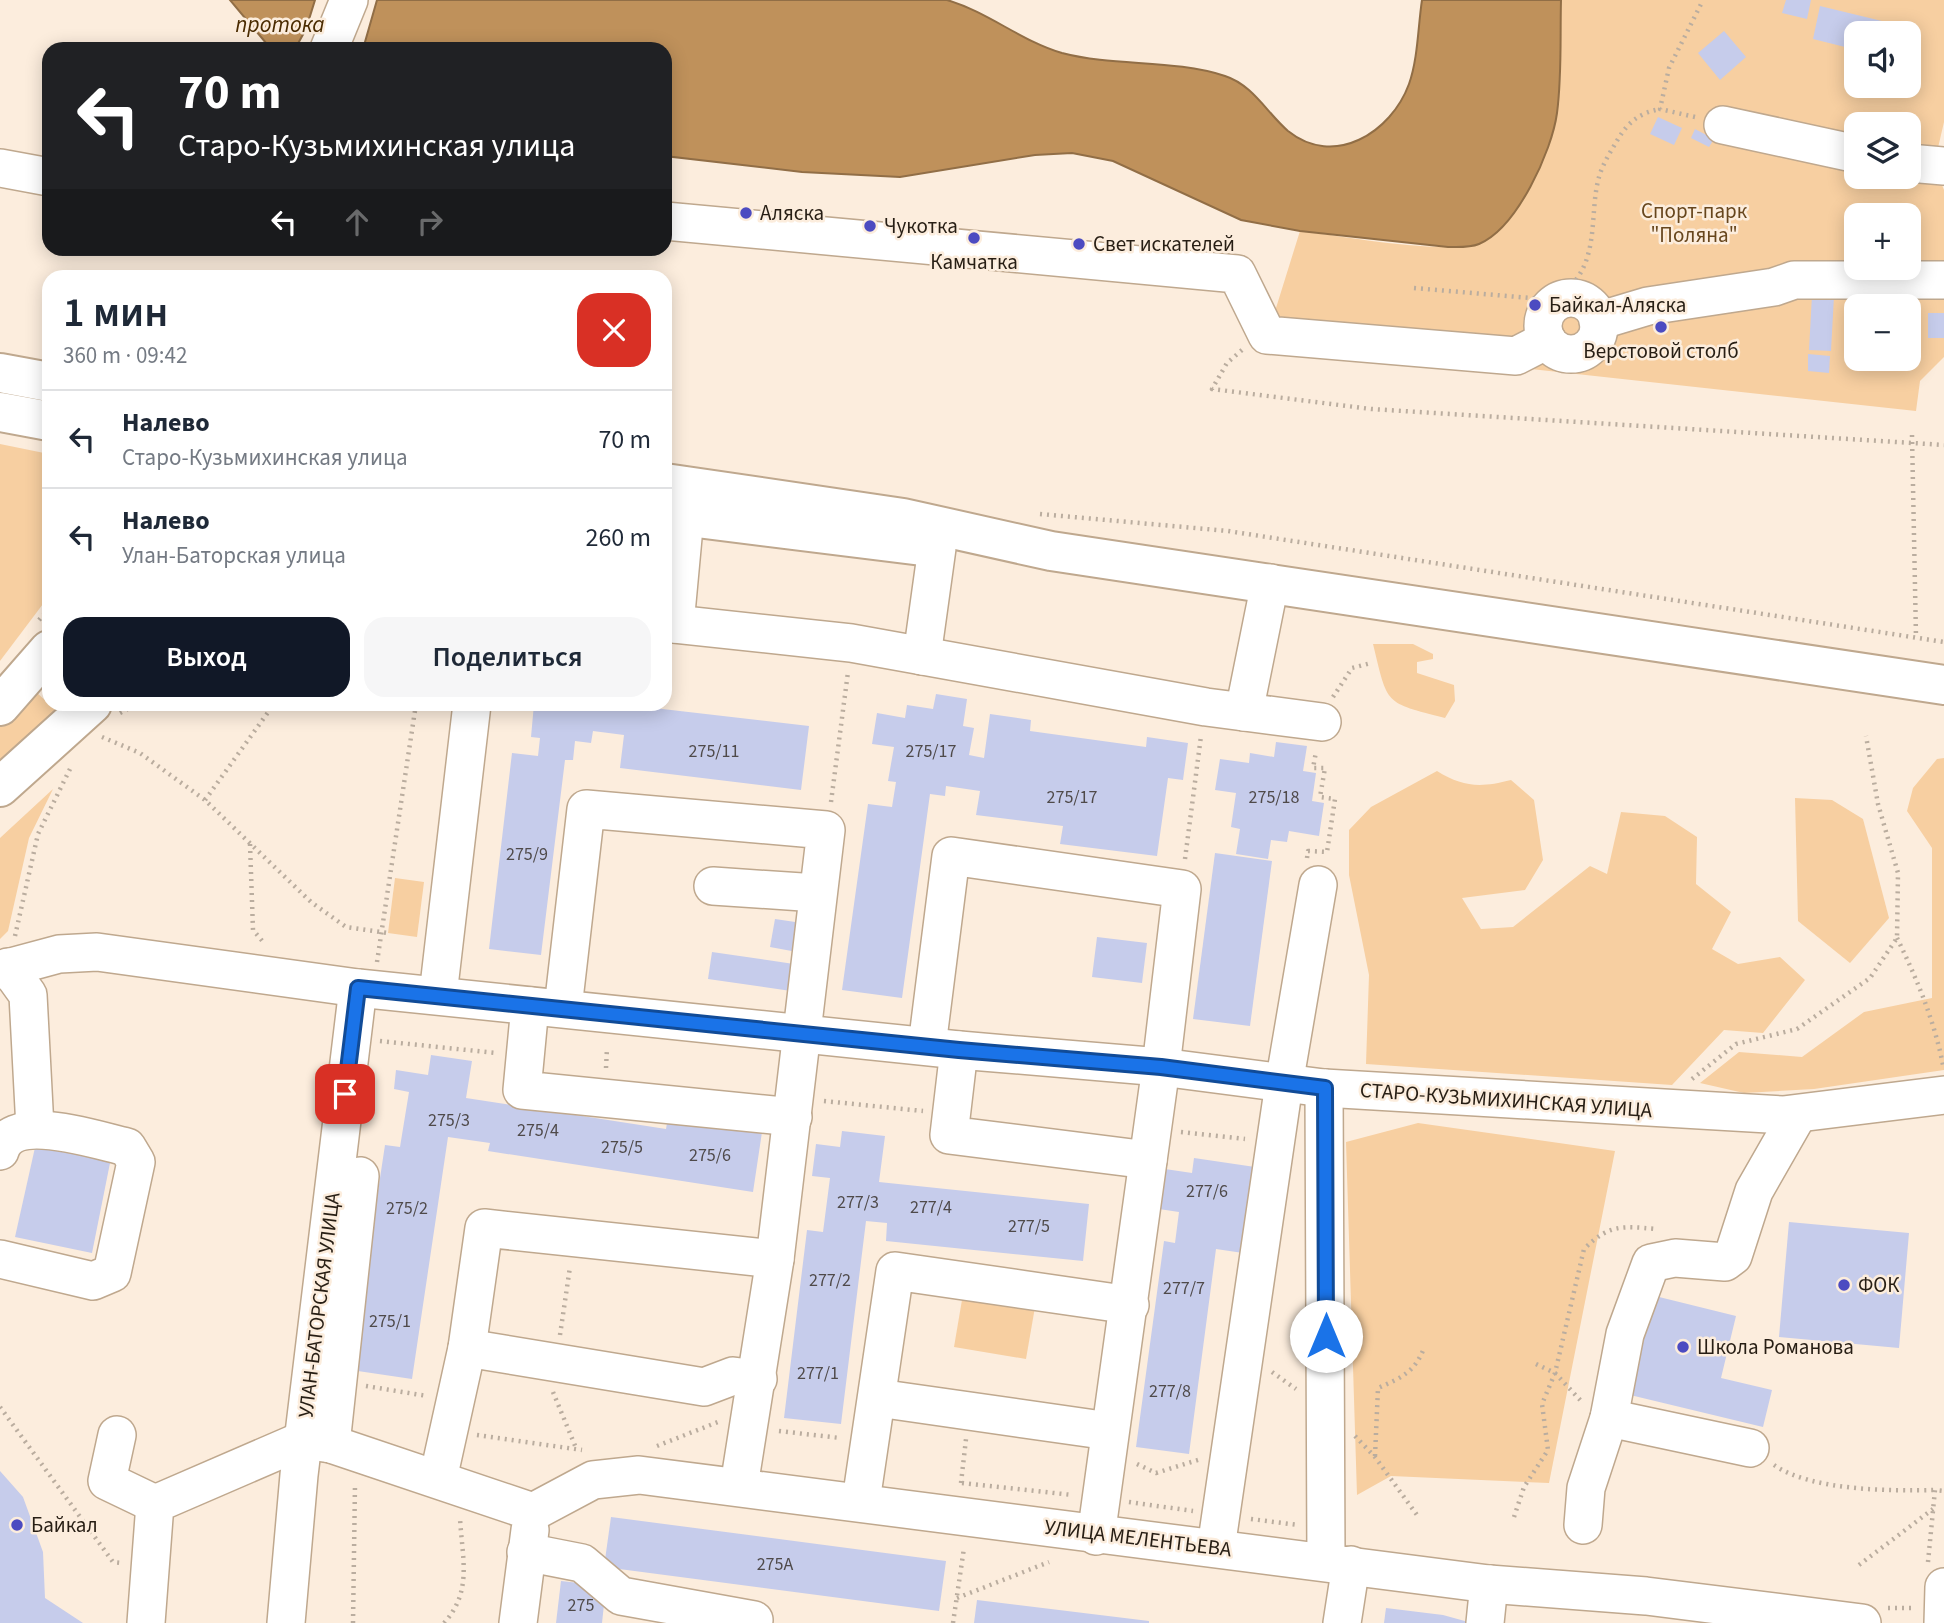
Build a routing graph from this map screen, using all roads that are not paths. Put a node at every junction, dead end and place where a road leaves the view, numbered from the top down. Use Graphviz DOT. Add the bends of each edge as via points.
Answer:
graph roads {
  1 [pos="349,0"];
  2 [pos="332,42"];
  3 [pos="1723,125"];
  4 [pos="1844,151"];
  5 [pos="1921,164"];
  6 [pos="1944,166"];
  7 [pos="0,168"];
  8 [pos="42,176"];
  9 [pos="672,222"];
  10 [pos="1944,281"];
  11 [pos="0,373"];
  12 [pos="42,381"];
  13 [pos="0,412"];
  14 [pos="42,420"];
  15 [pos="672,484"];
  16 [pos="675,515"];
  17 [pos="937,548"];
  18 [pos="1051,551"];
  19 [pos="672,580"];
  20 [pos="1270,583"];
  21 [pos="672,624"];
  22 [pos="922,656"];
  23 [pos="42,658"];
  24 [pos="1944,685"];
  25 [pos="0,706"];
  26 [pos="471,711"];
  27 [pos="1244,712"];
  28 [pos="95,719"];
  29 [pos="1322,722"];
  30 [pos="0,787"];
  31 [pos="1318,885"];
  32 [pos="713,886"];
  33 [pos="817,893"];
  34 [pos="4,969"];
  35 [pos="371,981"];
  36 [pos="438,995"];
  37 [pos="547,1007"];
  38 [pos="803,1034"];
  39 [pos="943,1048"];
  40 [pos="1161,1067"];
  41 [pos="1284,1084"];
  42 [pos="1325,1088"];
  43 [pos="1944,1095"];
  44 [pos="794,1107"];
  45 [pos="1798,1114"];
  46 [pos="35,1128"];
  47 [pos="1150,1144"];
  48 [pos="0,1151"];
  49 [pos="0,1259"];
  50 [pos="775,1259"];
  51 [pos="1129,1305"];
  52 [pos="467,1348"];
  53 [pos="758,1379"];
  54 [pos="878,1398"];
  55 [pos="1610,1414"];
  56 [pos="117,1435"];
  57 [pos="1108,1441"];
  58 [pos="317,1442"];
  59 [pos="1751,1448"];
  60 [pos="739,1486"];
  61 [pos="448,1493"];
  62 [pos="861,1502"];
  63 [pos="155,1504"];
  64 [pos="533,1512"];
  65 [pos="1583,1525"];
  66 [pos="1096,1535"];
  67 [pos="1216,1548"];
  68 [pos="526,1552"];
  69 [pos="1339,1564"];
  70 [pos="1489,1584"];
  71 [pos="1944,1587"];
  72 [pos="762,1622"];
  73 [pos="146,1623"];
  74 [pos="286,1623"];
  75 [pos="518,1623"];
  76 [pos="1342,1623"];
  77 [pos="1485,1623"];
  78 [pos="1862,1623"];
  79 [pos="1944,1623"];
  1 -- 2 [label="street"];
  3 -- 4 [label="street"];
  5 -- 6 [label="street"];
  7 -- 8 [label="street"];
  9 -- 10 [label="street" via="1237,274 1267,334 1516,356 1547,340 1544,317 1563,299 1590,305 1598,321 1648,306 1794,280"];
  11 -- 12 [label="main road"];
  13 -- 14 [label="main road"];
  15 -- 18 [label="main road" via="903,518"];
  16 -- 17 [label="main road"];
  16 -- 19 [label="street"];
  17 -- 18 [label="main road"];
  17 -- 22 [label="street"];
  18 -- 20 [label="main road"];
  20 -- 24 [label="main road"];
  20 -- 27 [label="street"];
  21 -- 22 [label="street" via="851,643"];
  22 -- 27 [label="street"];
  23 -- 25 [label="main road"];
  26 -- 36 [label="street"];
  27 -- 29 [label="street"];
  28 -- 30 [label="main road"];
  31 -- 41 [label="street"];
  32 -- 33 [label="street"];
  33 -- 37 [label="street" via="826,830 586,809"];
  33 -- 38 [label="street"];
  34 -- 35 [label="street, СТАРО-КУЗЬМИХИНСКАЯ УЛИЦА" via="59,954 97,952"];
  34 -- 46 [label="street" via="29,995"];
  35 -- 36 [label="street, СТАРО-КУЗЬМИХИНСКАЯ УЛИЦА"];
  35 -- 58 [label="street, УЛАН-БАТОРСКАЯ УЛИЦА"];
  35 -- 58 [label="street" via="375,1041"];
  36 -- 37 [label="street, СТАРО-КУЗЬМИХИНСКАЯ УЛИЦА"];
  37 -- 38 [label="street, СТАРО-КУЗЬМИХИНСКАЯ УЛИЦА"];
  37 -- 44 [label="street" via="525,1056 522,1090"];
  38 -- 39 [label="street, СТАРО-КУЗЬМИХИНСКАЯ УЛИЦА"];
  38 -- 44 [label="street"];
  39 -- 40 [label="street, СТАРО-КУЗЬМИХИНСКАЯ УЛИЦА"];
  39 -- 40 [label="street" via="951,856 1182,889"];
  39 -- 47 [label="street" via="949,1135"];
  40 -- 41 [label="street, СТАРО-КУЗЬМИХИНСКАЯ УЛИЦА"];
  40 -- 47 [label="street"];
  41 -- 42 [label="street, СТАРО-КУЗЬМИХИНСКАЯ УЛИЦА"];
  41 -- 67 [label="street"];
  42 -- 45 [label="street, СТАРО-КУЗЬМИХИНСКАЯ УЛИЦА" via="1724,1114"];
  42 -- 69 [label="street" via="1327,1414"];
  43 -- 45 [label="street, СТАРО-КУЗЬМИХИНСКАЯ УЛИЦА"];
  44 -- 50 [label="street"];
  45 -- 55 [label="street" via="1754,1191 1734,1256 1724,1262 1675,1258 1651,1263 1625,1334"];
  46 -- 48 [label="street" via="15,1132"];
  46 -- 49 [label="street" via="127,1147 136,1162 112,1273 93,1282"];
  47 -- 51 [label="street"];
  50 -- 52 [label="street" via="484,1228"];
  50 -- 53 [label="street"];
  51 -- 54 [label="street" via="895,1271"];
  51 -- 57 [label="street"];
  52 -- 53 [label="street" via="704,1387 733,1376"];
  52 -- 61 [label="street" via="447,1430"];
  53 -- 60 [label="street"];
  54 -- 57 [label="street" via="970,1411"];
  54 -- 62 [label="street"];
  55 -- 59 [label="street"];
  55 -- 65 [label="street" via="1586,1488"];
  56 -- 63 [label="street" via="107,1481"];
  57 -- 66 [label="street"];
  58 -- 61 [label="street"];
  58 -- 63 [label="street"];
  58 -- 74 [label="street, УЛАН-БАТОРСКАЯ УЛИЦА"];
  60 -- 62 [label="street, УЛИЦА МЕЛЕНТЬЕВА"];
  60 -- 64 [label="street, УЛИЦА МЕЛЕНТЬЕВА" via="639,1475 593,1480"];
  61 -- 64 [label="street"];
  62 -- 66 [label="street, УЛИЦА МЕЛЕНТЬЕВА"];
  63 -- 73 [label="street"];
  64 -- 68 [label="street"];
  66 -- 67 [label="street, УЛИЦА МЕЛЕНТЬЕВА"];
  67 -- 69 [label="street, УЛИЦА МЕЛЕНТЬЕВА"];
  68 -- 72 [label="street" via="582,1563 621,1596"];
  68 -- 75 [label="street"];
  69 -- 70 [label="street, УЛИЦА МЕЛЕНТЬЕВА"];
  69 -- 76 [label="street"];
  70 -- 77 [label="street"];
  70 -- 78 [label="street, УЛИЦА МЕЛЕНТЬЕВА" via="1646,1596"];
  71 -- 79 [label="street"];
}
